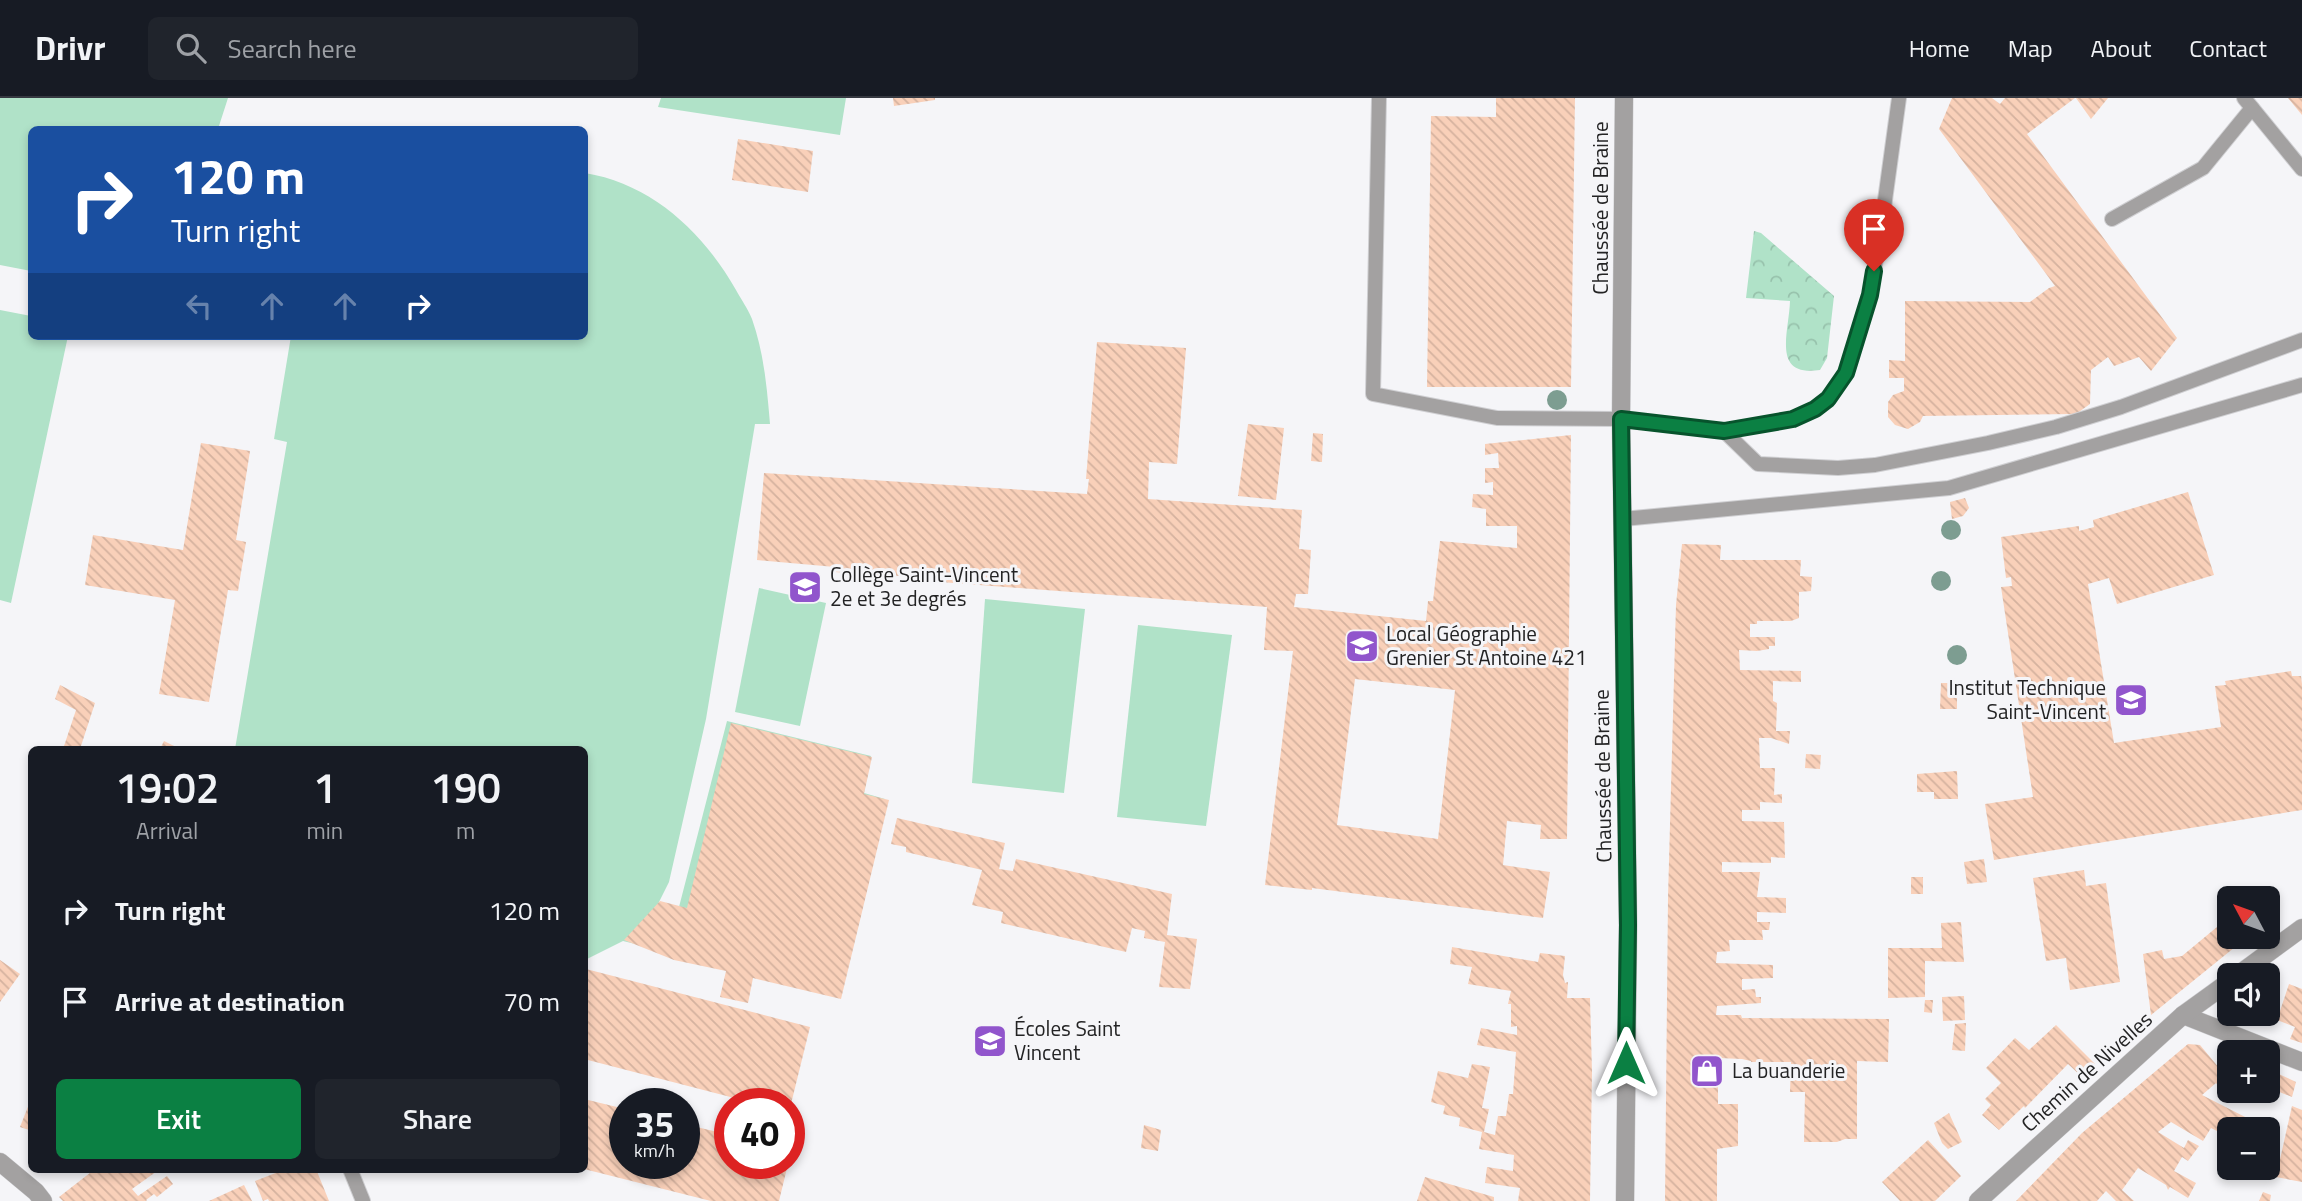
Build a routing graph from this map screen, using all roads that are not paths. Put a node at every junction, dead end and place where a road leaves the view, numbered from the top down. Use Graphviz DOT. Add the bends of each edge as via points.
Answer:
graph roads {
  1 [pos="1379,98"];
  2 [pos="1624,98"];
  3 [pos="1899,98"];
  4 [pos="2248,103"];
  5 [pos="2302,169"];
  6 [pos="2112,219"];
  7 [pos="2302,340"];
  8 [pos="2302,385"];
  9 [pos="1621,419"];
  10 [pos="1724,431"];
  11 [pos="1623,519"];
  12 [pos="2302,928"];
  13 [pos="2254,963"];
  14 [pos="2217,990"];
  15 [pos="2183,1015"];
  16 [pos="2302,1062"];
  17 [pos="0,1161"];
  18 [pos="352,1173"];
  19 [pos="43,1201"];
  20 [pos="363,1201"];
  21 [pos="1625,1201"];
  22 [pos="1978,1201"];
  1 -- 9 [label="lane" via="1373,394 1497,418"];
  2 -- 9 [label="street, Chaussée de Braine"];
  3 -- 10 [label="lane" via="1870,295 1846,373 1815,409 1793,419"];
  4 -- 5 [label="lane"];
  4 -- 6 [label="lane" via="2203,168"];
  7 -- 10 [label="lane" via="2056,427 1875,465 1758,464"];
  8 -- 11 [label="lane" via="1949,488"];
  9 -- 10 [label="lane"];
  9 -- 11 [label="street, Chaussée de Braine"];
  11 -- 21 [label="street, Chaussée de Braine" via="1628,925"];
  12 -- 13 [label="street"];
  14 -- 15 [label="street, Chemin de Nivelles"];
  15 -- 16 [label="street"];
  15 -- 22 [label="street, Chemin de Nivelles"];
  17 -- 19 [label="street"];
  18 -- 20 [label="lane"];
}
